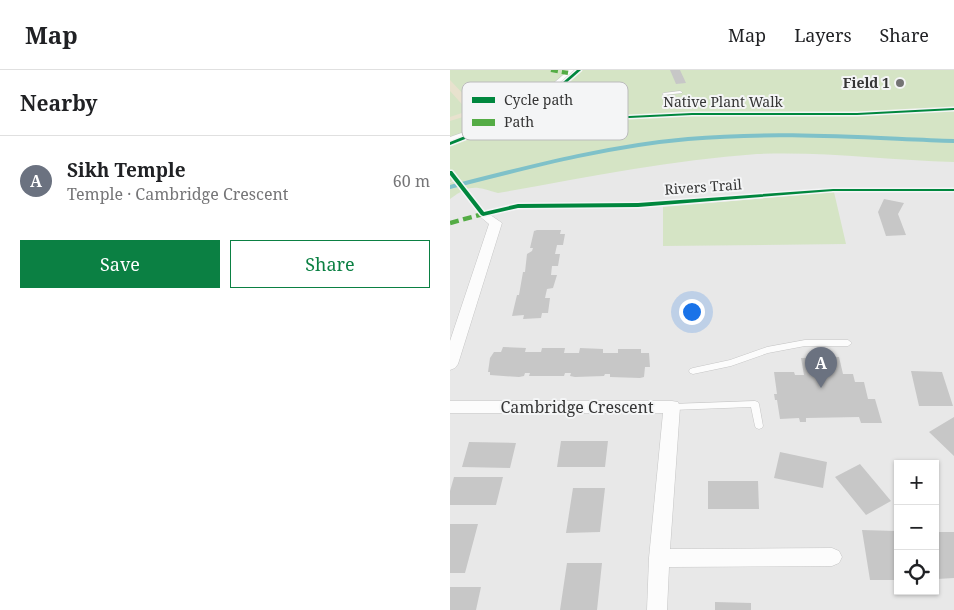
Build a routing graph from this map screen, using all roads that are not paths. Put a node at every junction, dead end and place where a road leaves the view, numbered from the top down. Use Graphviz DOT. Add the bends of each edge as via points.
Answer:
graph roads {
  1 [pos="572,70"];
  2 [pos="558,82"];
  3 [pos="680,92"];
  4 [pos="664,94"];
  5 [pos="462,135"];
  6 [pos="450,139"];
  7 [pos="483,214"];
  8 [pos="848,343"];
  9 [pos="450,364"];
  10 [pos="693,372"];
  11 [pos="450,407"];
  12 [pos="672,407"];
  13 [pos="759,426"];
  14 [pos="832,557"];
  15 [pos="659,558"];
  16 [pos="657,610"];
  1 -- 2 [label="lane"];
  3 -- 4 [label="lane"];
  5 -- 6 [label="lane"];
  7 -- 9 [label="street" via="496,223"];
  8 -- 10 [label="lane" via="805,343 766,350"];
  11 -- 12 [label="street, Cambridge Crescent"];
  12 -- 13 [label="lane" via="755,404"];
  12 -- 15 [label="street, Cambridge Crescent"];
  14 -- 15 [label="street"];
  15 -- 16 [label="street, Cambridge Crescent"];
}
